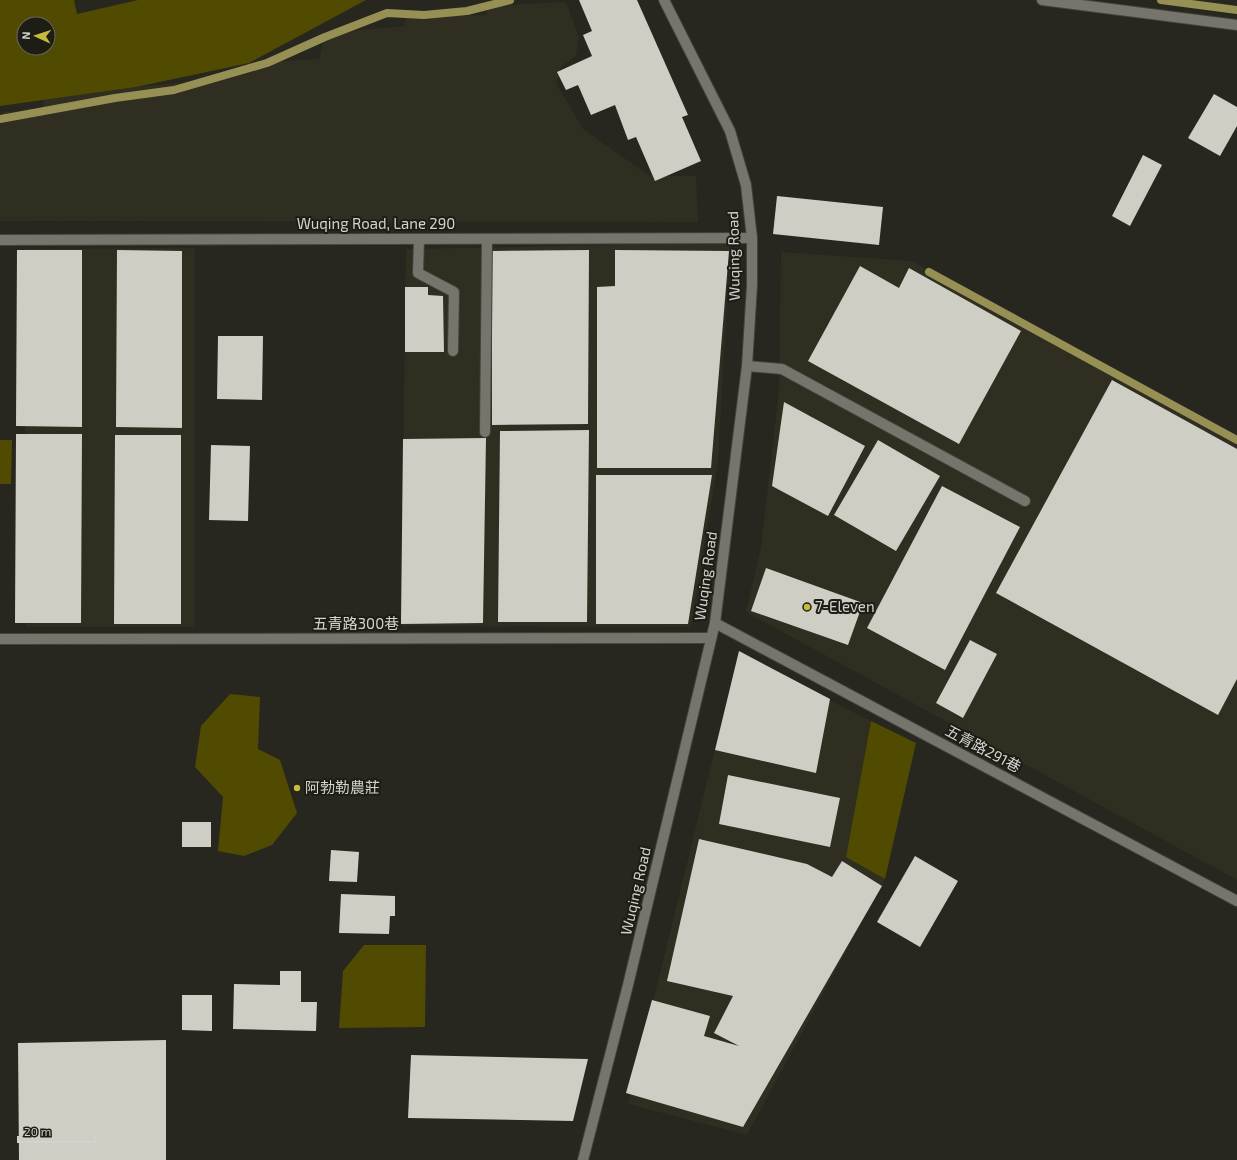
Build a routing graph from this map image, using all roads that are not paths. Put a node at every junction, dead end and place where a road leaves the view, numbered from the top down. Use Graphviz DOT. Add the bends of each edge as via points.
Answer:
graph roads {
  1 [pos="664,0"];
  2 [pos="1042,0"];
  3 [pos="1237,25"];
  4 [pos="752,238"];
  5 [pos="419,239"];
  6 [pos="487,239"];
  7 [pos="0,240"];
  8 [pos="453,351"];
  9 [pos="747,366"];
  10 [pos="485,432"];
  11 [pos="1025,501"];
  12 [pos="715,623"];
  13 [pos="711,638"];
  14 [pos="0,639"];
  15 [pos="1237,902"];
  16 [pos="583,1160"];
  1 -- 4 [label="street, Wuqing Road" via="730,132 746,184"];
  2 -- 3 [label="street"];
  4 -- 6 [label="street, Wuqing Road, Lane 290"];
  4 -- 9 [label="street, Wuqing Road"];
  5 -- 6 [label="street, Wuqing Road, Lane 290"];
  5 -- 7 [label="street, Wuqing Road, Lane 290"];
  5 -- 8 [label="street" via="418,273 454,292"];
  6 -- 10 [label="street"];
  9 -- 11 [label="street" via="782,369"];
  9 -- 12 [label="street, Wuqing Road"];
  12 -- 13 [label="street, Wuqing Road"];
  12 -- 15 [label="street, 五青路291巷"];
  13 -- 14 [label="street, 五青路300巷"];
  13 -- 16 [label="street, Wuqing Road" via="628,985"];
}
